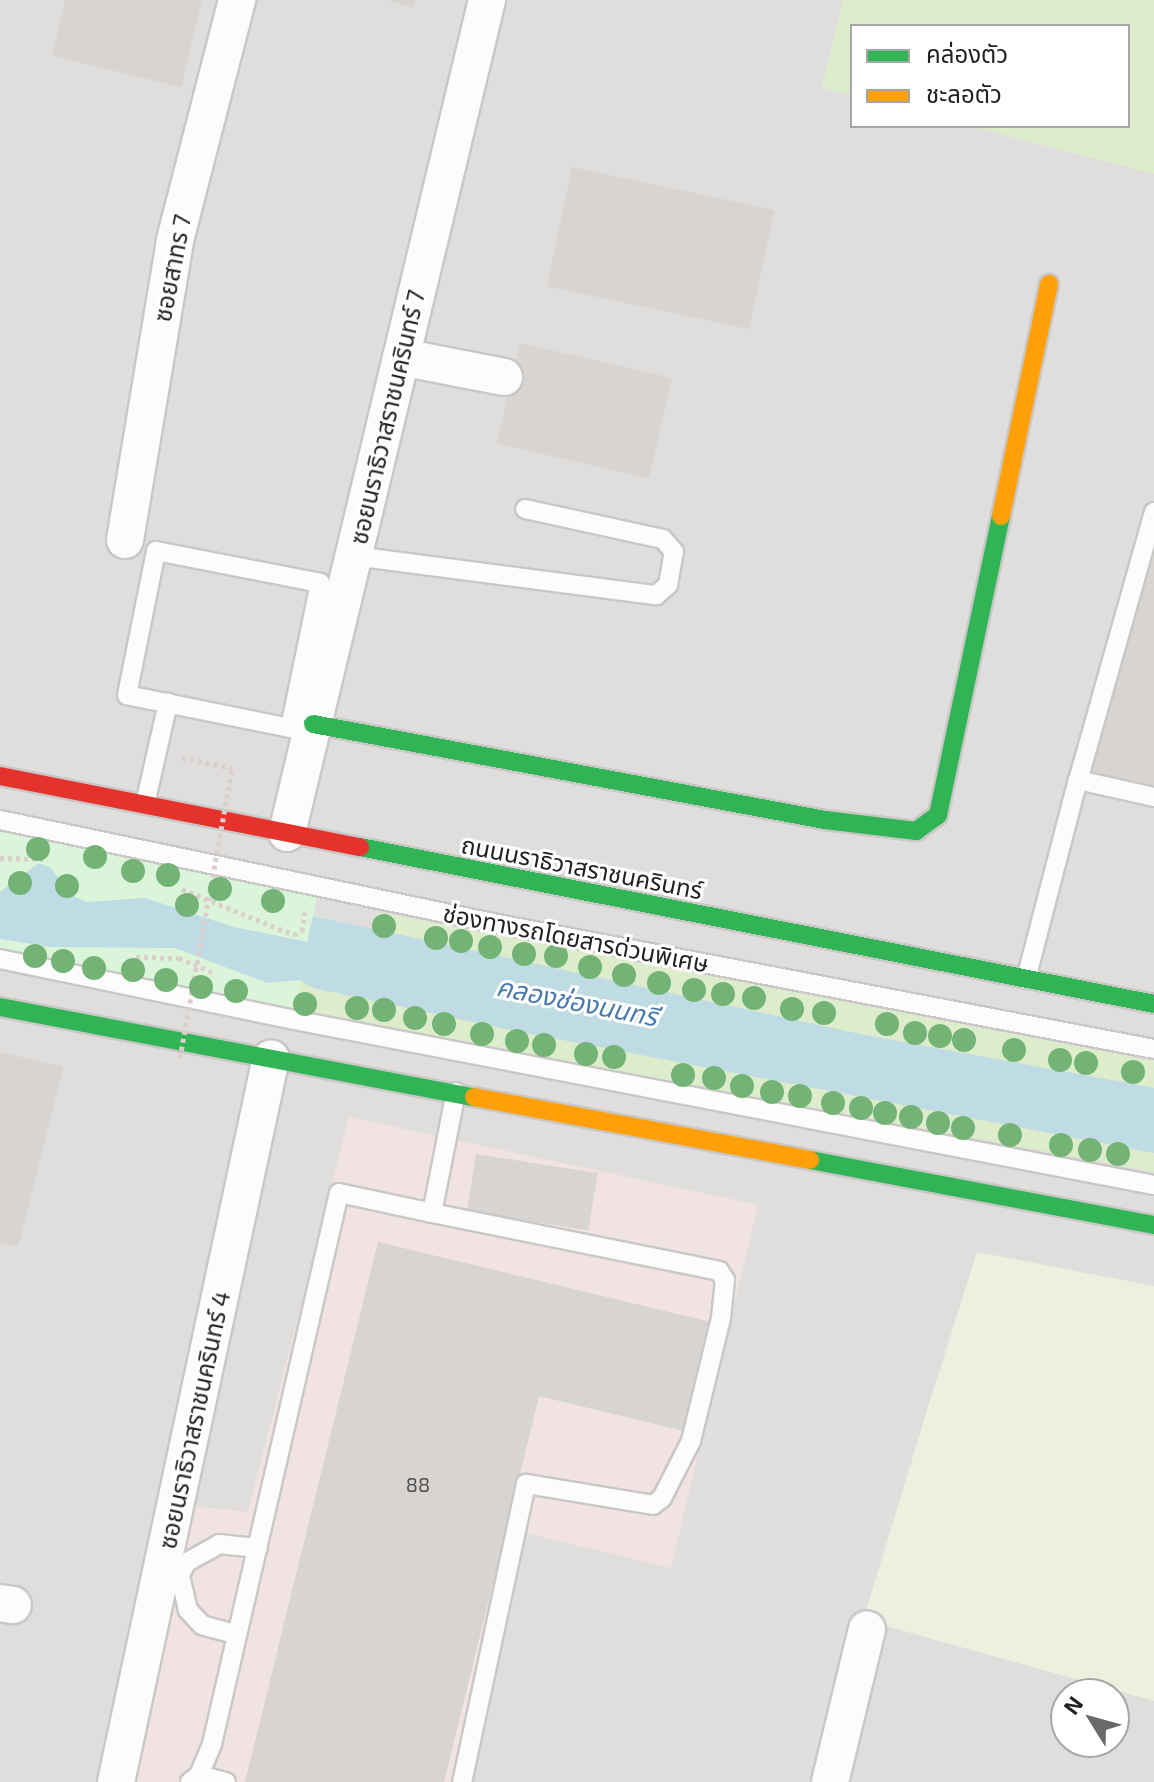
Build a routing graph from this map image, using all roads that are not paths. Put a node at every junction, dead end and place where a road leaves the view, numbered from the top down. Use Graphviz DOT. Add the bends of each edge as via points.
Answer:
graph roads {
  1 [pos="237,0"];
  2 [pos="487,0"];
  3 [pos="1049,284"];
  4 [pos="401,357"];
  5 [pos="504,377"];
  6 [pos="525,509"];
  7 [pos="1154,512"];
  8 [pos="125,540"];
  9 [pos="354,556"];
  10 [pos="168,703"];
  11 [pos="313,724"];
  12 [pos="0,776"];
  13 [pos="1078,780"];
  14 [pos="1154,797"];
  15 [pos="145,804"];
  16 [pos="0,820"];
  17 [pos="287,833"];
  18 [pos="0,959"];
  19 [pos="1026,981"];
  20 [pos="1154,1004"];
  21 [pos="0,1007"];
  22 [pos="1154,1049"];
  23 [pos="271,1058"];
  24 [pos="456,1092"];
  25 [pos="1154,1185"];
  26 [pos="432,1213"];
  27 [pos="1154,1225"];
  28 [pos="258,1548"];
  29 [pos="867,1629"];
  30 [pos="235,1634"];
  31 [pos="194,1778"];
  32 [pos="116,1782"];
  33 [pos="226,1782"];
  34 [pos="462,1782"];
  35 [pos="830,1782"];
  1 -- 8 [label="street, ซอยสาทร 7" via="175,240"];
  2 -- 4 [label="street, ซอยนราธิวาสราชนครินทร์ 7"];
  3 -- 11 [label="main road" via="943,793 938,815 927,827 916,831 825,820"];
  4 -- 5 [label="street"];
  4 -- 9 [label="street, ซอยนราธิวาสราชนครินทร์ 7"];
  6 -- 9 [label="lane" via="663,539 674,552 668,585 656,595"];
  7 -- 13 [label="lane"];
  9 -- 11 [label="street, ซอยนราธิวาสราชนครินทร์ 7"];
  10 -- 10 [label="lane" via="290,728 320,583 156,551 127,695"];
  10 -- 15 [label="lane"];
  11 -- 17 [label="street, ซอยนราธิวาสราชนครินทร์ 7"];
  12 -- 15 [label="main road, ถนนนราธิวาสราชนครินทร์"];
  13 -- 14 [label="lane"];
  13 -- 19 [label="lane"];
  15 -- 17 [label="main road, ถนนนราธิวาสราชนครินทร์"];
  16 -- 22 [label="lane, ช่องทางรถโดยสารด่วนพิเศษ" via="493,923"];
  17 -- 19 [label="main road, ถนนนราธิวาสราชนครินทร์"];
  18 -- 25 [label="lane"];
  19 -- 20 [label="main road, ถนนนราธิวาสราชนครินทร์"];
  21 -- 23 [label="main road"];
  23 -- 24 [label="main road"];
  23 -- 32 [label="street, ซอยนราธิวาสราชนครินทร์ 4"];
  24 -- 26 [label="lane"];
  24 -- 27 [label="main road"];
  26 -- 28 [label="lane" via="339,1193"];
  26 -- 34 [label="lane" via="719,1271 725,1280 691,1441 662,1498 653,1505 526,1484"];
  28 -- 30 [label="lane"];
  28 -- 30 [label="lane" via="219,1544 187,1562 180,1574 180,1593 195,1618"];
  29 -- 35 [label="street"];
  30 -- 31 [label="lane" via="212,1744"];
  31 -- 33 [label="lane"];
}
